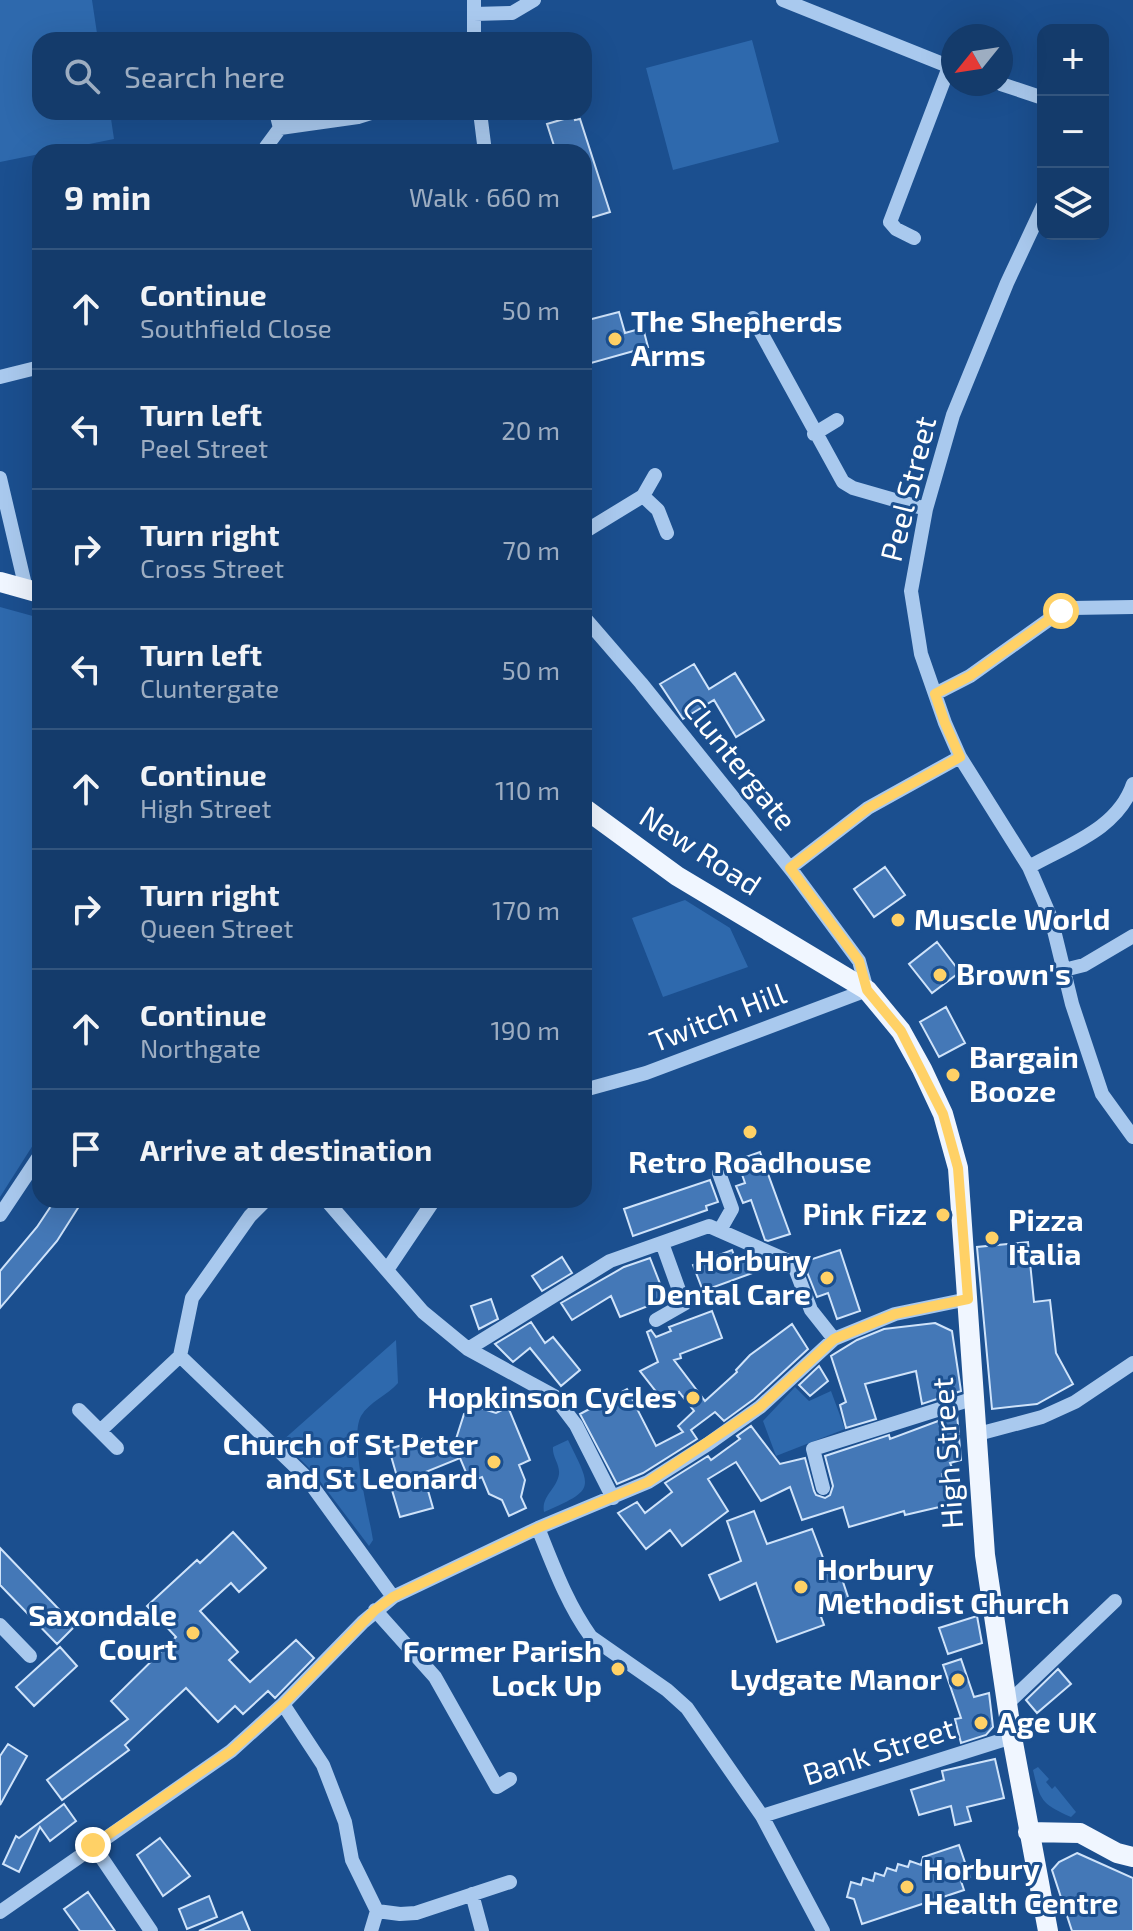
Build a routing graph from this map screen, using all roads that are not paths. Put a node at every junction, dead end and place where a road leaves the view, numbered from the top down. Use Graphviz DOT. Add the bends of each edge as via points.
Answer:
graph roads {
  1 [pos="534,0"];
  2 [pos="783,0"];
  3 [pos="474,7"];
  4 [pos="474,32"];
  5 [pos="941,64"];
  6 [pos="1013,88"];
  7 [pos="941,93"];
  8 [pos="1037,96"];
  9 [pos="278,120"];
  10 [pos="327,120"];
  11 [pos="481,120"];
  12 [pos="280,128"];
  13 [pos="268,144"];
  14 [pos="484,144"];
  15 [pos="1037,219"];
  16 [pos="914,238"];
  17 [pos="753,318"];
  18 [pos="32,369"];
  19 [pos="0,377"];
  20 [pos="837,420"];
  21 [pos="814,434"];
  22 [pos="655,475"];
  23 [pos="0,478"];
  24 [pos="643,496"];
  25 [pos="926,509"];
  26 [pos="592,527"];
  27 [pos="667,533"];
  28 [pos="0,582"];
  29 [pos="32,588"];
  30 [pos="32,591"];
  31 [pos="1133,607"];
  32 [pos="592,626"];
  33 [pos="935,694"];
  34 [pos="960,757"];
  35 [pos="1133,784"];
  36 [pos="592,814"];
  37 [pos="1029,867"];
  38 [pos="790,868"];
  39 [pos="1133,936"];
  40 [pos="1064,970"];
  41 [pos="867,990"];
  42 [pos="592,1088"];
  43 [pos="1133,1137"];
  44 [pos="32,1167"];
  45 [pos="719,1173"];
  46 [pos="258,1208"];
  47 [pos="333,1208"];
  48 [pos="430,1208"];
  49 [pos="0,1215"];
  50 [pos="720,1230"];
  51 [pos="662,1243"];
  52 [pos="387,1270"];
  53 [pos="968,1299"];
  54 [pos="656,1320"];
  55 [pos="834,1339"];
  56 [pos="468,1349"];
  57 [pos="180,1356"];
  58 [pos="1133,1363"];
  59 [pos="975,1398"];
  60 [pos="79,1410"];
  61 [pos="100,1431"];
  62 [pos="978,1434"];
  63 [pos="117,1448"];
  64 [pos="823,1488"];
  65 [pos="613,1498"];
  66 [pos="538,1528"];
  67 [pos="393,1597"];
  68 [pos="1115,1601"];
  69 [pos="375,1610"];
  70 [pos="0,1625"];
  71 [pos="30,1656"];
  72 [pos="283,1704"];
  73 [pos="1007,1704"];
  74 [pos="1012,1737"];
  75 [pos="510,1779"];
  76 [pos="762,1816"];
  77 [pos="1028,1832"];
  78 [pos="93,1845"];
  79 [pos="1133,1857"];
  80 [pos="510,1882"];
  81 [pos="472,1894"];
  82 [pos="377,1911"];
  83 [pos="0,1912"];
  84 [pos="151,1931"];
  85 [pos="371,1931"];
  86 [pos="482,1931"];
  87 [pos="823,1931"];
  88 [pos="1048,1931"];
  1 -- 3 [label="street" via="512,13"];
  2 -- 5 [label="street"];
  3 -- 4 [label="street"];
  6 -- 8 [label="street"];
  7 -- 16 [label="street" via="890,222"];
  9 -- 12 [label="street"];
  10 -- 12 [label="street"];
  11 -- 14 [label="street"];
  12 -- 13 [label="street"];
  15 -- 25 [label="street, Peel Street" via="953,415"];
  17 -- 21 [label="street"];
  18 -- 19 [label="street"];
  20 -- 21 [label="street"];
  21 -- 25 [label="street" via="843,482"];
  22 -- 24 [label="street"];
  23 -- 29 [label="street"];
  24 -- 26 [label="street"];
  24 -- 27 [label="street" via="658,510"];
  25 -- 33 [label="street, Peel Street" via="911,591 921,654"];
  28 -- 30 [label="main road"];
  31 -- 33 [label="street" via="1061,611 970,676"];
  32 -- 38 [label="street, Cluntergate"];
  33 -- 34 [label="street, Peel Street"];
  34 -- 37 [label="street, Peel Street"];
  34 -- 38 [label="street" via="868,808"];
  35 -- 37 [label="street" via="1121,810 1107,824"];
  36 -- 41 [label="main road, New Road" via="677,876"];
  37 -- 40 [label="street, Peel Street" via="1051,918"];
  38 -- 41 [label="street, Cluntergate" via="859,961"];
  39 -- 40 [label="street" via="1084,965"];
  40 -- 43 [label="street, Peel Street" via="1102,1094"];
  41 -- 42 [label="street, Twitch Hill" via="646,1073"];
  41 -- 53 [label="main road, High Street" via="901,1031 951,1138"];
  44 -- 49 [label="street"];
  45 -- 50 [label="street" via="732,1209"];
  46 -- 57 [label="street" via="192,1298"];
  47 -- 52 [label="street"];
  48 -- 52 [label="street"];
  50 -- 51 [label="street" via="709,1226"];
  50 -- 55 [label="street" via="793,1263 811,1310"];
  51 -- 54 [label="street" via="684,1304"];
  51 -- 56 [label="street" via="610,1261"];
  52 -- 56 [label="street" via="423,1312"];
  53 -- 55 [label="street" via="895,1314"];
  53 -- 59 [label="main road, High Street"];
  55 -- 65 [label="street" via="760,1407 648,1482"];
  56 -- 65 [label="street" via="554,1396 576,1425"];
  57 -- 61 [label="street"];
  57 -- 67 [label="street" via="305,1476"];
  58 -- 62 [label="street" via="1075,1402"];
  59 -- 62 [label="main road, High Street"];
  59 -- 64 [label="street" via="813,1449"];
  60 -- 61 [label="street"];
  61 -- 63 [label="street"];
  62 -- 73 [label="main road, High Street" via="985,1555"];
  65 -- 66 [label="street"];
  66 -- 67 [label="street"];
  66 -- 76 [label="street" via="561,1585 591,1637 687,1708"];
  67 -- 69 [label="street"];
  68 -- 73 [label="street"];
  69 -- 72 [label="street"];
  69 -- 75 [label="street" via="435,1677 497,1787"];
  70 -- 71 [label="street"];
  72 -- 78 [label="street" via="231,1751"];
  72 -- 82 [label="street" via="323,1765 345,1822 352,1860"];
  73 -- 74 [label="main road, High Street"];
  74 -- 76 [label="street, Bank Street"];
  74 -- 77 [label="main road, High Street"];
  76 -- 87 [label="street"];
  77 -- 79 [label="main road" via="1080,1833"];
  77 -- 88 [label="main road, High Street"];
  78 -- 83 [label="street"];
  78 -- 84 [label="street"];
  80 -- 81 [label="street"];
  81 -- 82 [label="street" via="416,1913"];
  81 -- 86 [label="street"];
  82 -- 85 [label="street"];
}
